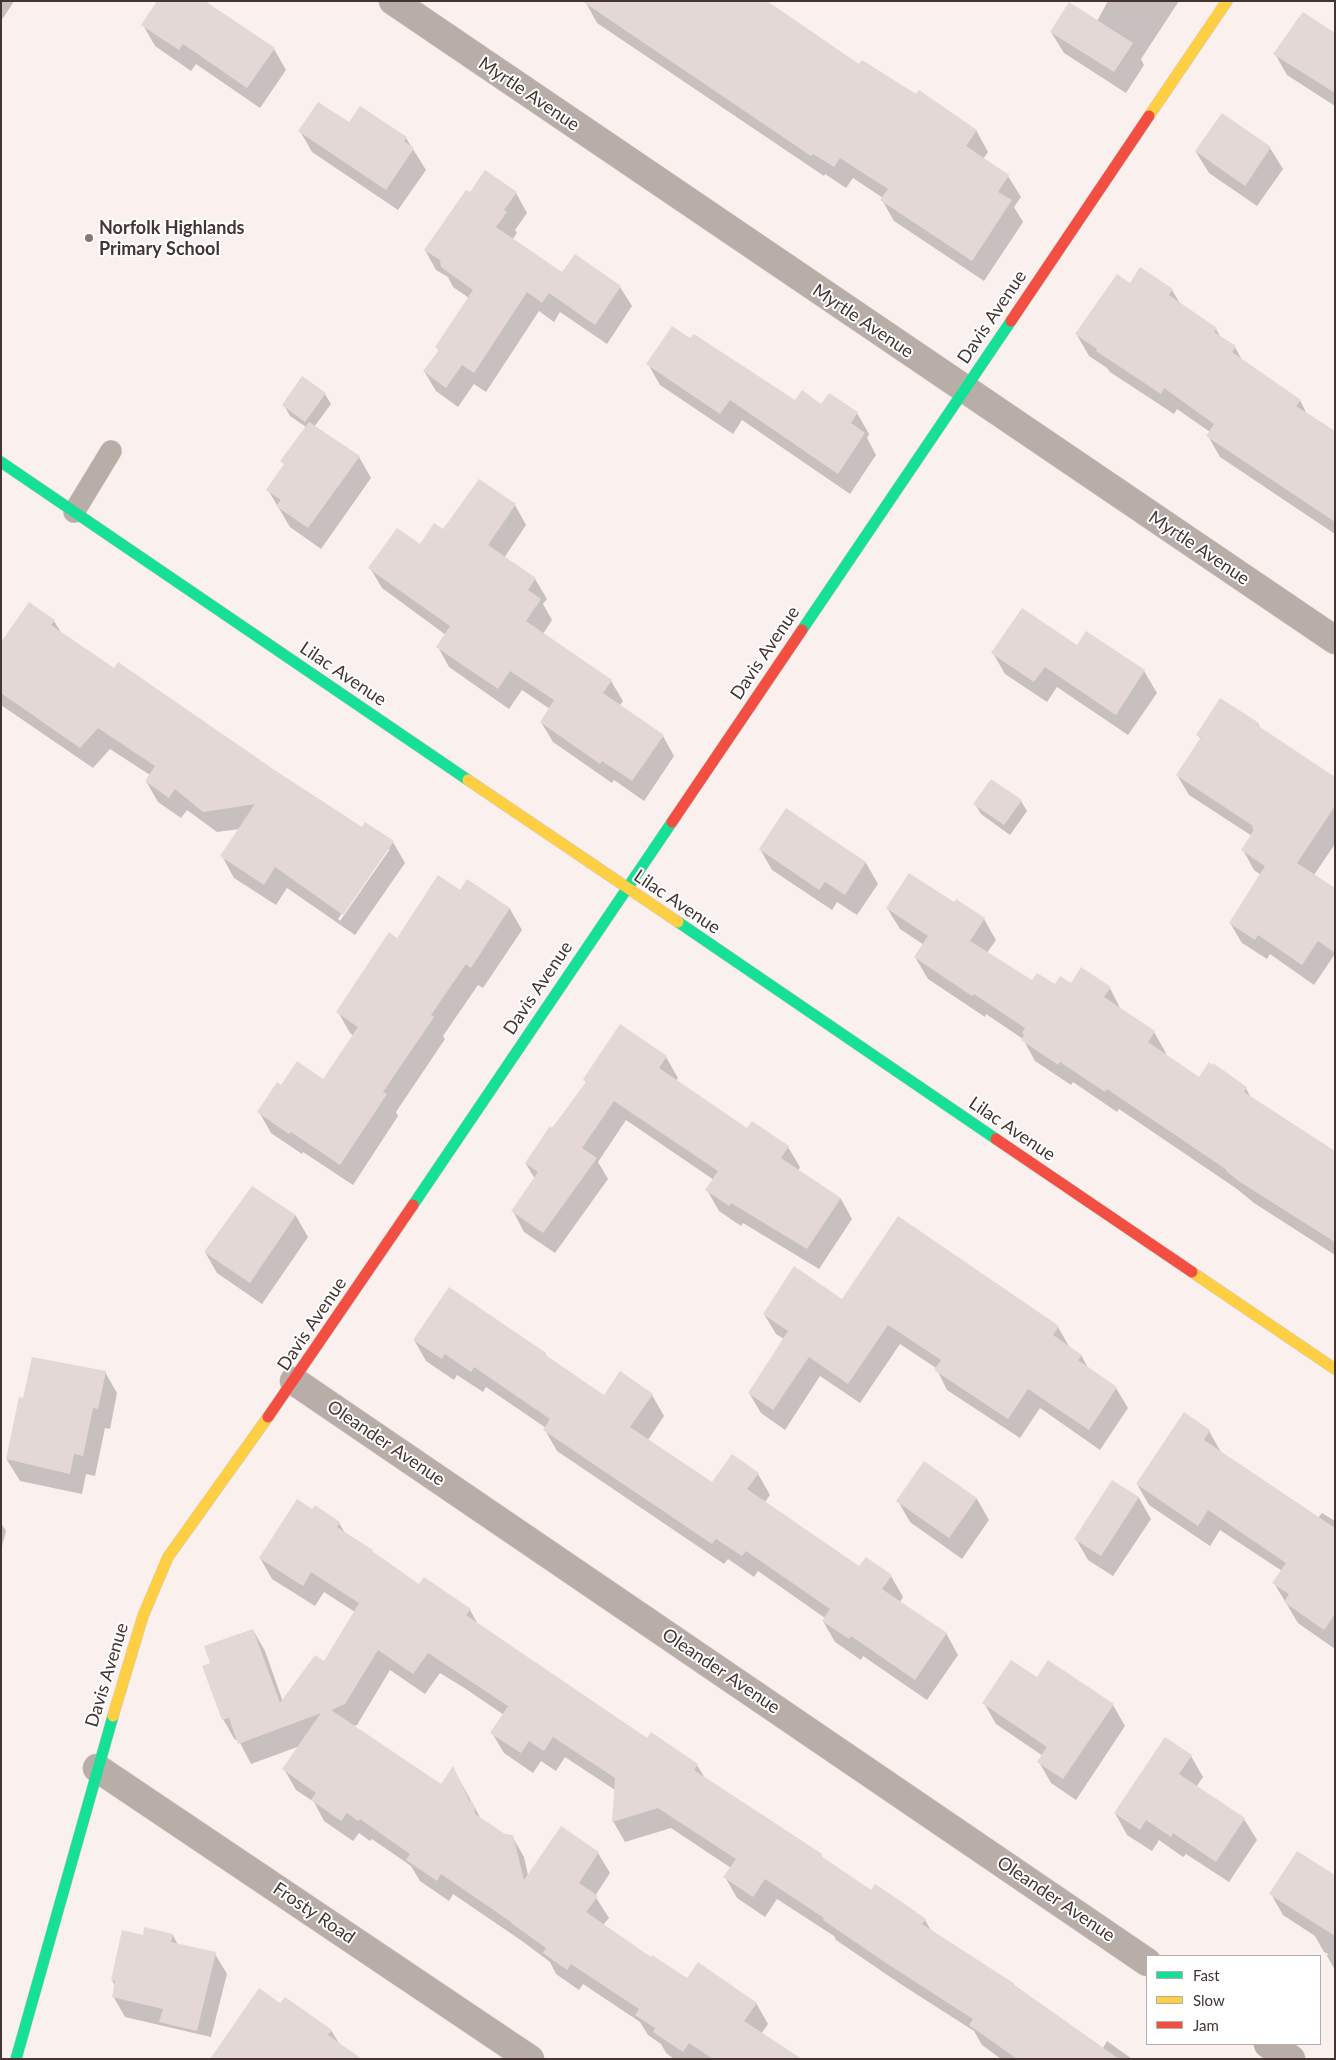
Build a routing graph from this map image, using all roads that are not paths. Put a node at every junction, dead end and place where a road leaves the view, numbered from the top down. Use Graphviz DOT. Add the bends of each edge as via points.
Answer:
graph roads {
  1 [pos="393,1"];
  2 [pos="1227,1"];
  3 [pos="964,390"];
  4 [pos="111,451"];
  5 [pos="1,462"];
  6 [pos="74,512"];
  7 [pos="1335,640"];
  8 [pos="627,889"];
  9 [pos="1335,1369"];
  10 [pos="294,1381"];
  11 [pos="97,1768"];
  12 [pos="1146,1961"];
  13 [pos="1270,2045"];
  14 [pos="16,2059"];
  15 [pos="530,2059"];
  16 [pos="1291,2059"];
  1 -- 3 [label="street, Myrtle Avenue"];
  2 -- 3 [label="street, Davis Avenue"];
  3 -- 7 [label="street, Myrtle Avenue"];
  3 -- 8 [label="street, Davis Avenue"];
  4 -- 6 [label="lane"];
  5 -- 6 [label="street, Lilac Avenue"];
  6 -- 8 [label="street, Lilac Avenue"];
  8 -- 9 [label="street, Lilac Avenue"];
  8 -- 10 [label="street, Davis Avenue"];
  10 -- 11 [label="street, Davis Avenue" via="168,1557 143,1616"];
  10 -- 12 [label="street, Oleander Avenue"];
  11 -- 14 [label="street, Davis Avenue"];
  11 -- 15 [label="street, Frosty Road"];
  13 -- 16 [label="street"];
}
